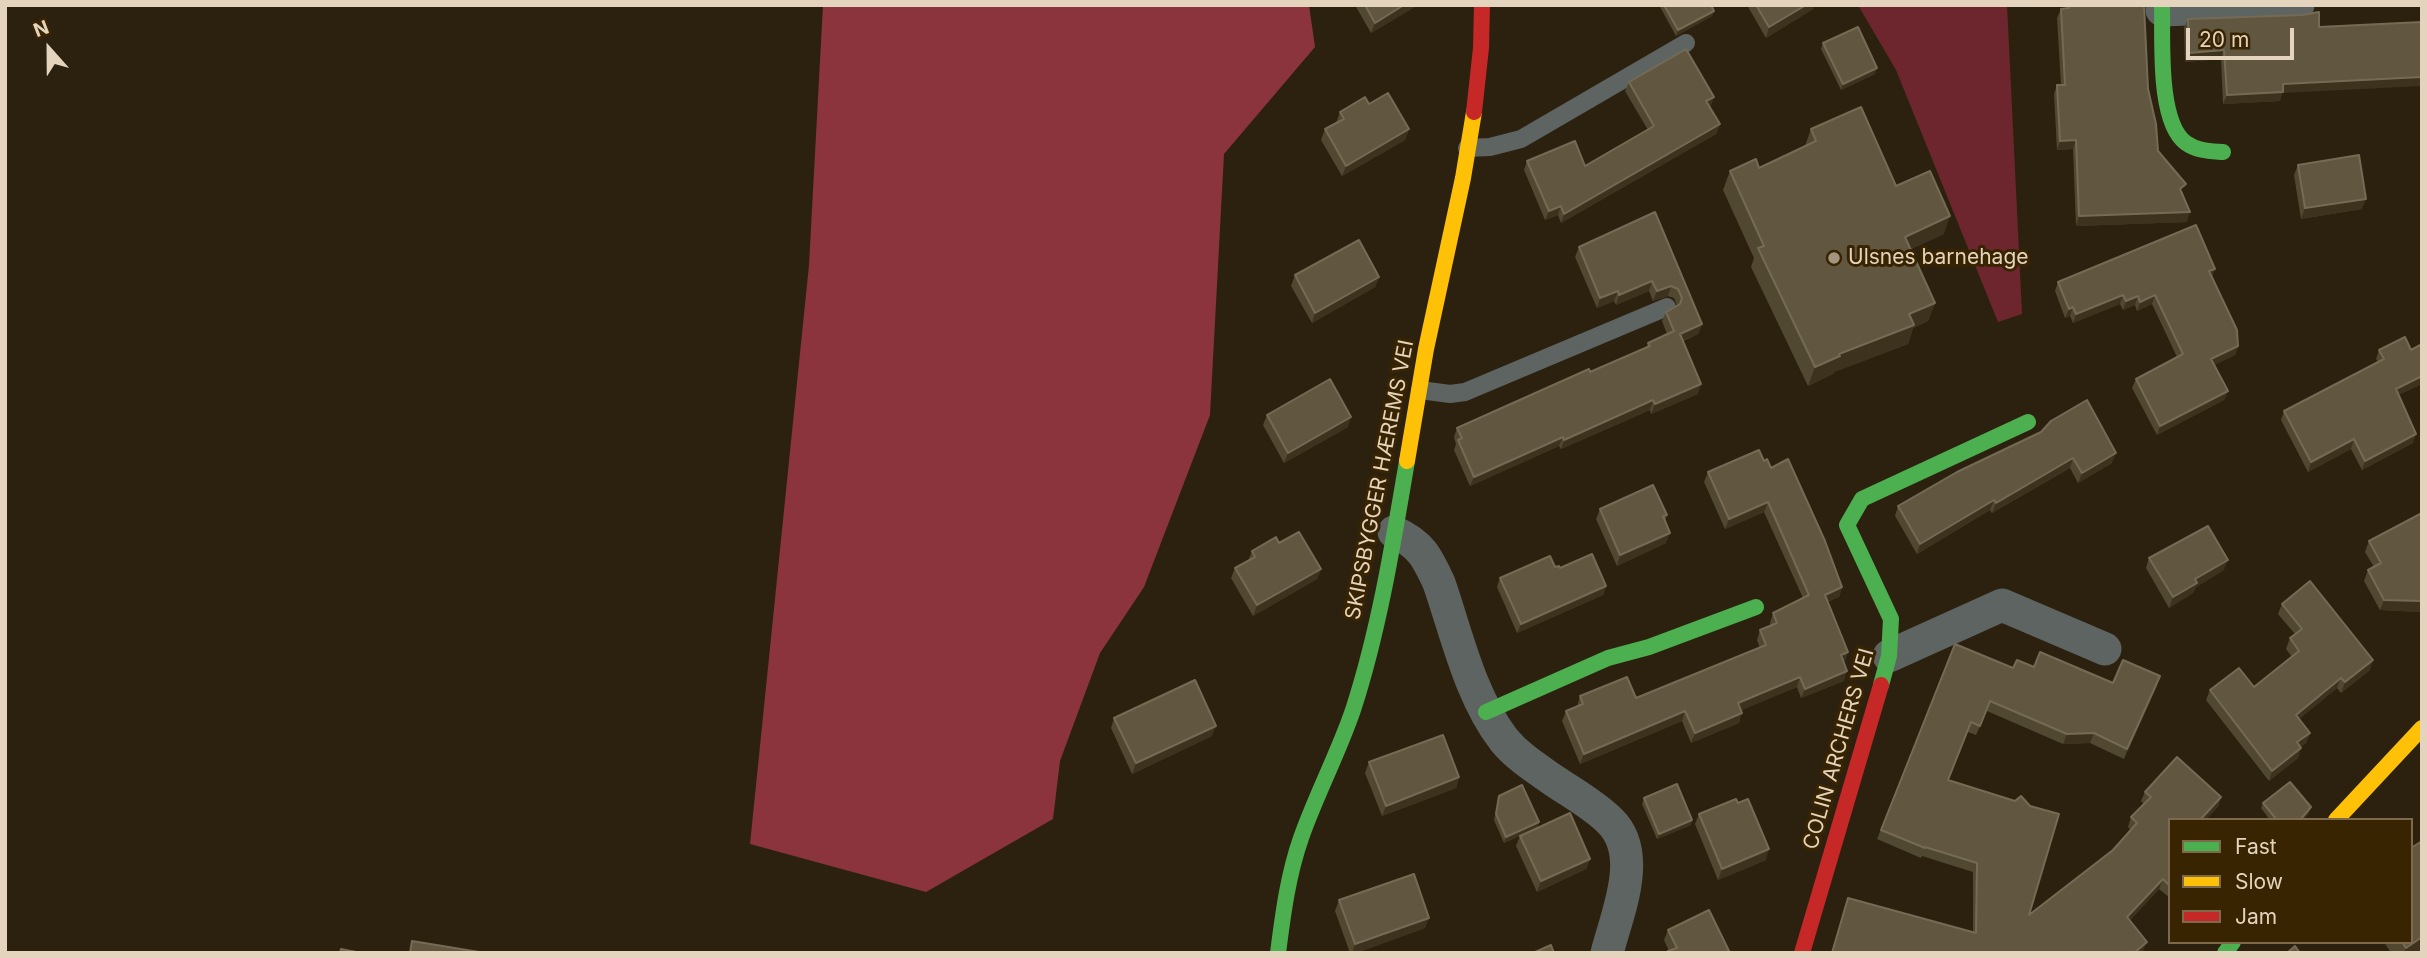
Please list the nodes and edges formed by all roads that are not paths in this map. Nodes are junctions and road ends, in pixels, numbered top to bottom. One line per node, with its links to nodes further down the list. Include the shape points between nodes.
1 (1482, 5): 5 (street, SKIPSBYGGER HÆREMS VEI, via 1481,66)
2 (2298, 5): 3 (street)
3 (2162, 8): 6 (street, via 2170,121 2189,146)
4 (1686, 43): 5 (lane, via 1521,139)
5 (1467, 148): 8 (street, SKIPSBYGGER HÆREMS VEI)
6 (2223, 152)
7 (1667, 307): 8 (lane, via 1465,392)
8 (1420, 390): 10 (street, SKIPSBYGGER HÆREMS VEI)
9 (2028, 422): 13 (street, COLIN ARCHERS VEI, via 1862,499 1847,525 1891,619)
10 (1394, 532): 14 (street, via 1420,548 1430,565); 17 (street, SKIPSBYGGER HÆREMS VEI, via 1353,709 1294,859)
11 (1756, 607): 14 (street, via 1649,647 1608,657)
12 (2105, 649): 13 (street, via 2002,605)
13 (1889, 656): 19 (street, COLIN ARCHERS VEI)
14 (1486, 712): 18 (street, via 1512,749 1610,820 1622,836 1625,883)
15 (2422, 728): 16 (street)
16 (2338, 818)
17 (1278, 953)
18 (1607, 953)
19 (1802, 953)

